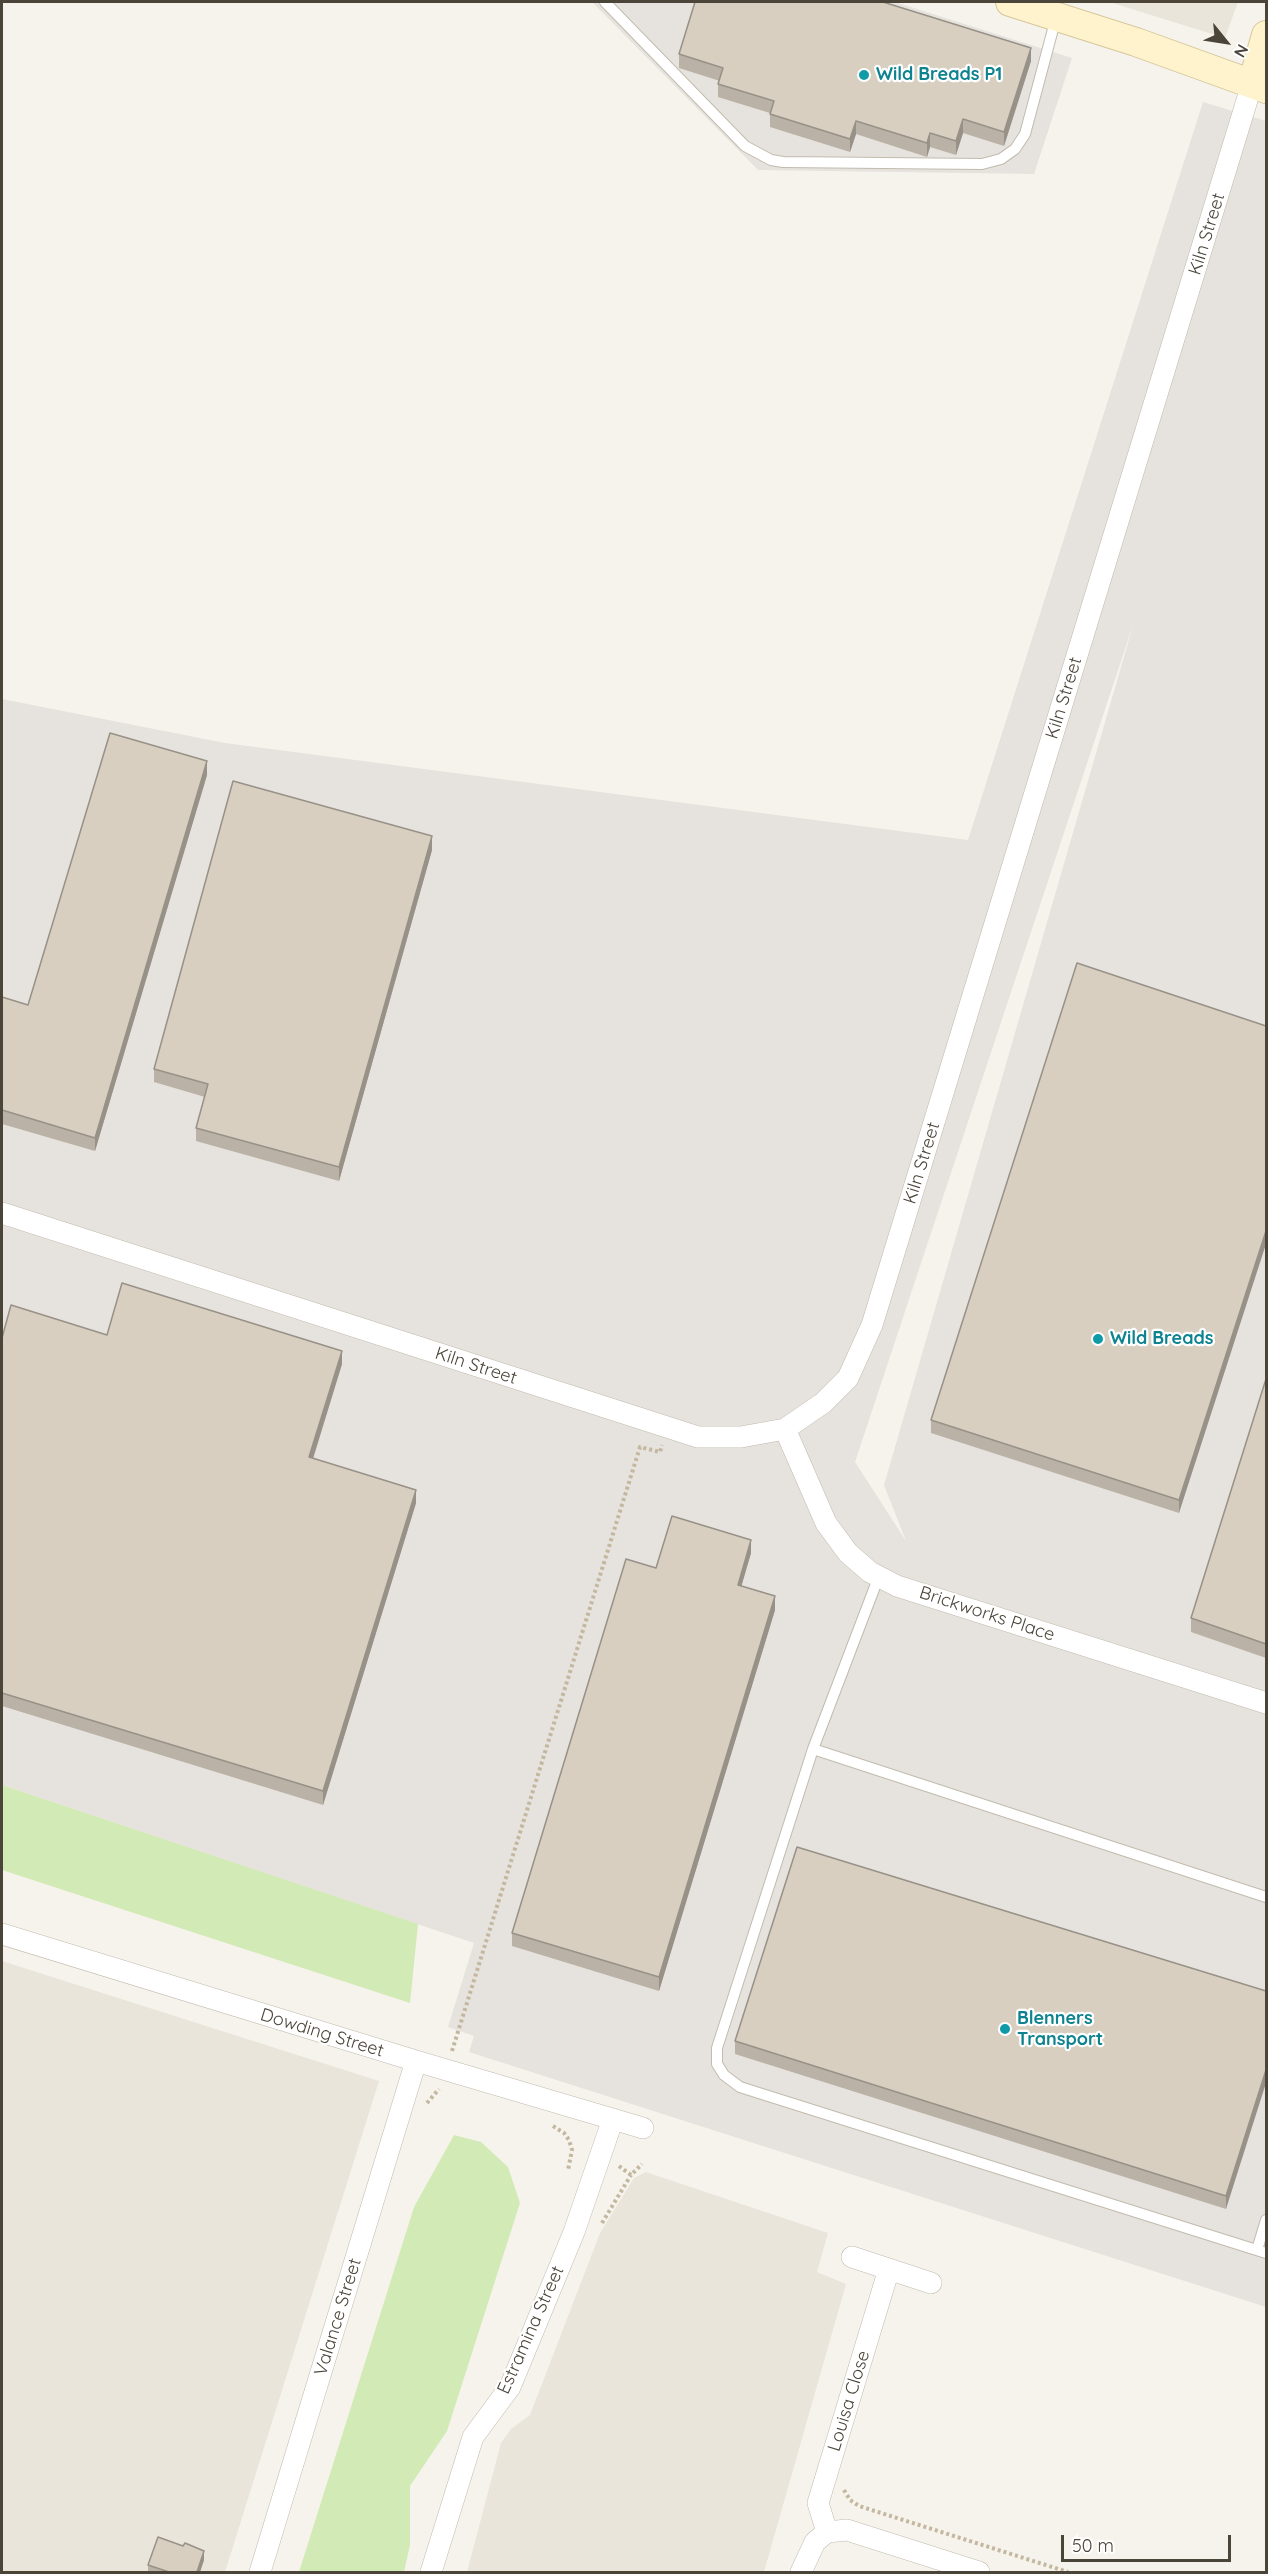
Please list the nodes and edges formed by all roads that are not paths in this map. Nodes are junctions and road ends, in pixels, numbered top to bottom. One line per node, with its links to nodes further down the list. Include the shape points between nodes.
1 (605, 2): 3 (lane, via 745,146 783,162 982,164 1001,159 1025,135)
2 (1010, 2): 3 (main road)
3 (1056, 16): 5 (main road)
4 (1266, 35): 5 (main road)
5 (1259, 86): 7 (street, Kiln Street, via 872,1325 848,1378 823,1403)
6 (2, 1213): 7 (street, Kiln Street, via 698,1437 741,1437)
7 (785, 1429): 8 (street, Brickworks Place, via 826,1523 848,1553)
8 (879, 1576): 9 (street, Brickworks Place, via 897,1586); 10 (lane)
9 (1266, 1702)
10 (813, 1749): 11 (lane); 17 (lane, via 717,2048 717,2064 724,2075 741,2087 762,2094)
11 (1266, 1897)
12 (2, 1934): 13 (street, Dowding Street)
13 (416, 2061): 14 (street, Dowding Street); 22 (street, Valance Street)
14 (614, 2118): 15 (street, Dowding Street); 23 (street, Estramina Street, via 574,2232 510,2387 473,2437)
15 (643, 2128)
16 (1266, 2220): 17 (lane)
17 (1262, 2251)
18 (852, 2257): 19 (street)
19 (889, 2269): 20 (street); 21 (street, Louisa Close, via 818,2503)
20 (931, 2283)
21 (827, 2532): 24 (street, via 815,2542); 25 (street, via 847,2530)
22 (260, 2572)
23 (431, 2572)
24 (801, 2572)
25 (979, 2572)

